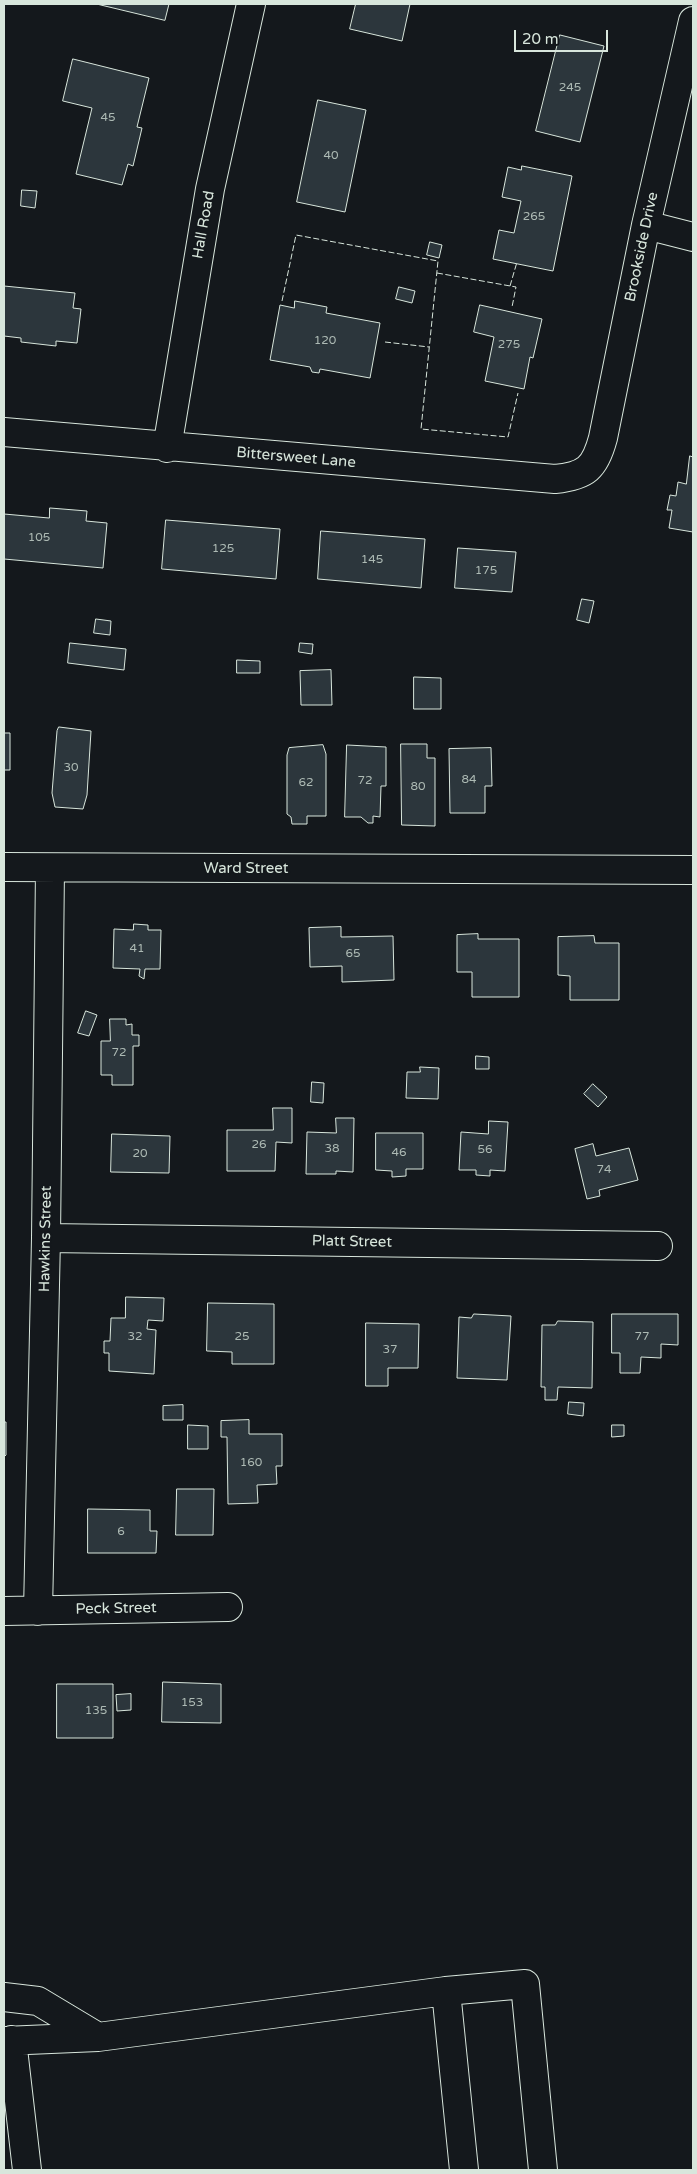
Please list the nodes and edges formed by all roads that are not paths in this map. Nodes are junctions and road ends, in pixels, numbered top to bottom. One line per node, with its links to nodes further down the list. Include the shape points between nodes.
1 (251, 4): 6 (street, Hall Road, via 210,189)
2 (693, 21): 3 (street, Brookside Drive)
3 (646, 225): 4 (street); 7 (street, Brookside Drive, via 603,438 595,462)
4 (693, 237)
5 (4, 432): 6 (street, Bittersweet Lane)
6 (167, 448): 7 (street, Bittersweet Lane, via 555,478)
7 (588, 470)
8 (4, 867): 9 (street, Ward Street)
9 (50, 868): 10 (street, Ward Street); 11 (street, Hawkins Street)
10 (693, 870)
11 (46, 1238): 12 (street, Platt Street); 14 (street, Hawkins Street)
12 (658, 1246)
13 (228, 1606): 14 (street, Peck Street)
14 (38, 1610): 15 (street, Peck Street)
15 (4, 1611)
16 (446, 1991): 18 (street); 21 (street); 22 (street, via 525,1984)
17 (4, 1997): 18 (street, via 38,2001)
18 (98, 2037): 19 (street)
19 (8, 2040): 20 (street)
20 (27, 2170)
21 (464, 2170)
22 (543, 2170)

